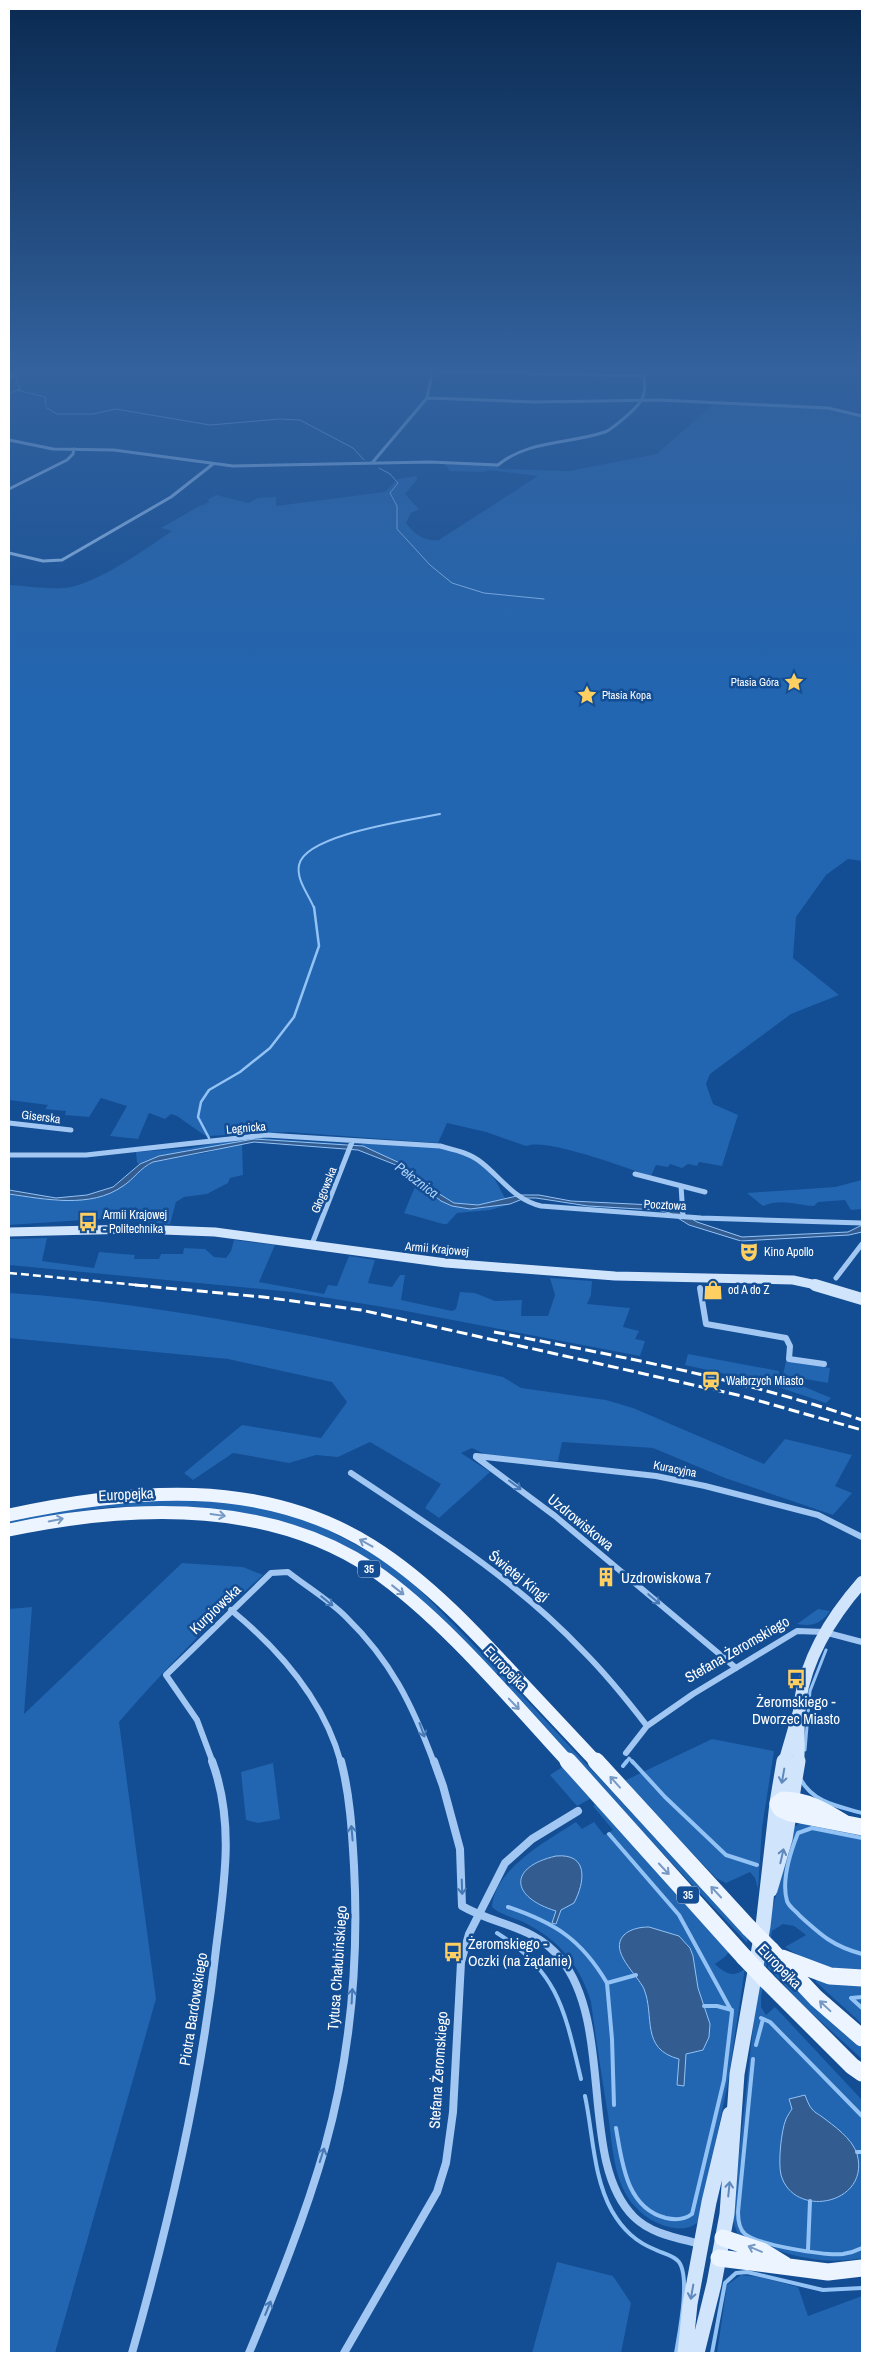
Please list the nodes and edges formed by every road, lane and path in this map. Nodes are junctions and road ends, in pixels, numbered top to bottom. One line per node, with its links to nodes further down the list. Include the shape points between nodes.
1 (31, 478): 3 (street)
2 (195, 478): 4 (street, via 171,497 62,560 43,561)
3 (9, 489)
4 (9, 552)
5 (9, 1123): 6 (street, Giserska)
6 (71, 1130)
7 (352, 1142): 8 (street, Legnicka, via 266,1135 86,1155); 9 (street, Legnicka, via 440,1146 464,1152); 16 (street, Głogowska)
8 (9, 1155)
9 (482, 1163): 13 (street, Pocztowa, via 516,1195 541,1206 672,1216)
10 (635, 1174): 11 (street)
11 (681, 1186): 12 (street); 13 (street)
12 (705, 1192)
13 (683, 1213): 14 (street, Pocztowa, via 690,1216)
14 (862, 1223)
15 (9, 1232): 16 (main road, Armii Krajowej, via 155,1229)
16 (312, 1244): 20 (main road, Armii Krajowej, via 410,1260 600,1275 793,1280)
17 (862, 1244): 18 (street)
18 (836, 1278)
19 (700, 1288): 21 (street, via 706,1324 786,1338 790,1346 789,1358)
20 (862, 1299)
21 (824, 1364)
22 (476, 1456): 26 (street, Kuracyjna, via 656,1476 705,1486 818,1515); 31 (street, Uzdrowiskowa, one-way to 31, via 555,1516)
23 (350, 1473): 33 (street, Świętej Kingi, via 485,1564 554,1621 604,1670)
24 (9, 1515): 39 (main road, Europejka / 35, one-way to 24, bridge, via 484,1642 404,1569 376,1548 346,1531 297,1512 230,1497 181,1492 84,1498)
25 (9, 1530): 42 (main road, Europejka / 35, one-way to 42, bridge, via 73,1516 185,1511 275,1527 318,1541 378,1574 410,1599 464,1651 744,1957)
26 (862, 1537)
27 (862, 1582): 29 (main road)
28 (231, 1610): 32 (street, Kurpiowska); 38 (street, Kurpiowska, one-way to 38, via 271,1573 288,1572 345,1616 390,1667 419,1722 446,1795 460,1849 462,1906); 51 (street, Tytusa Chałubińskiego, one-way to 28, via 287,2260 328,2136 351,2014 356,1889 350,1808 334,1741 310,1695 292,1672 248,1623)
29 (824, 1632): 30 (street, Stefana Żeromskiego); 31 (street, Stefana Żeromskiego, via 797,1631); 35 (main road, via 804,1686)
30 (862, 1642)
31 (736, 1668): 33 (street, Stefana Żeromskiego)
32 (166, 1675): 50 (street, Piotra Bardowskiego, via 197,1720 216,1772 224,1813 227,1855 210,1995 183,2159)
33 (647, 1726): 34 (street, Stefana Żeromskiego)
34 (626, 1753)
35 (787, 1806): 37 (main road); 44 (main road, via 769,1858 766,1902)
36 (578, 1811): 38 (street, Stefana Żeromskiego, via 519,1849 497,1875)
37 (862, 1827)
38 (478, 1912): 46 (street, via 540,1939 572,1974 583,2000 609,2172 619,2199 645,2226); 52 (street, Stefana Żeromskiego, via 461,1962 453,2112 446,2163 437,2192 422,2220)
39 (771, 1950): 40 (main road, via 786,1960 820,1973); 41 (main road, Europejka / 35, one-way to 39, via 816,1998)
40 (862, 1978)
41 (862, 2038)
42 (857, 2069): 43 (main road, Europejka)
43 (862, 2080)
44 (734, 2098): 45 (main road, one-way to 44, via 732,2168); 46 (main road, via 721,2142)
45 (723, 2238): 46 (main road, via 711,2238); 47 (main road); 48 (main road, one-way to 45, via 762,2251)
46 (701, 2244): 47 (main road, via 708,2254); 53 (main road, one-way to 53)
47 (718, 2258): 48 (main road, via 765,2266); 54 (main road)
48 (785, 2265): 49 (main road, via 828,2272)
49 (862, 2268)
50 (132, 2353)
51 (249, 2353)
52 (344, 2353)
53 (685, 2353)
54 (698, 2353)

